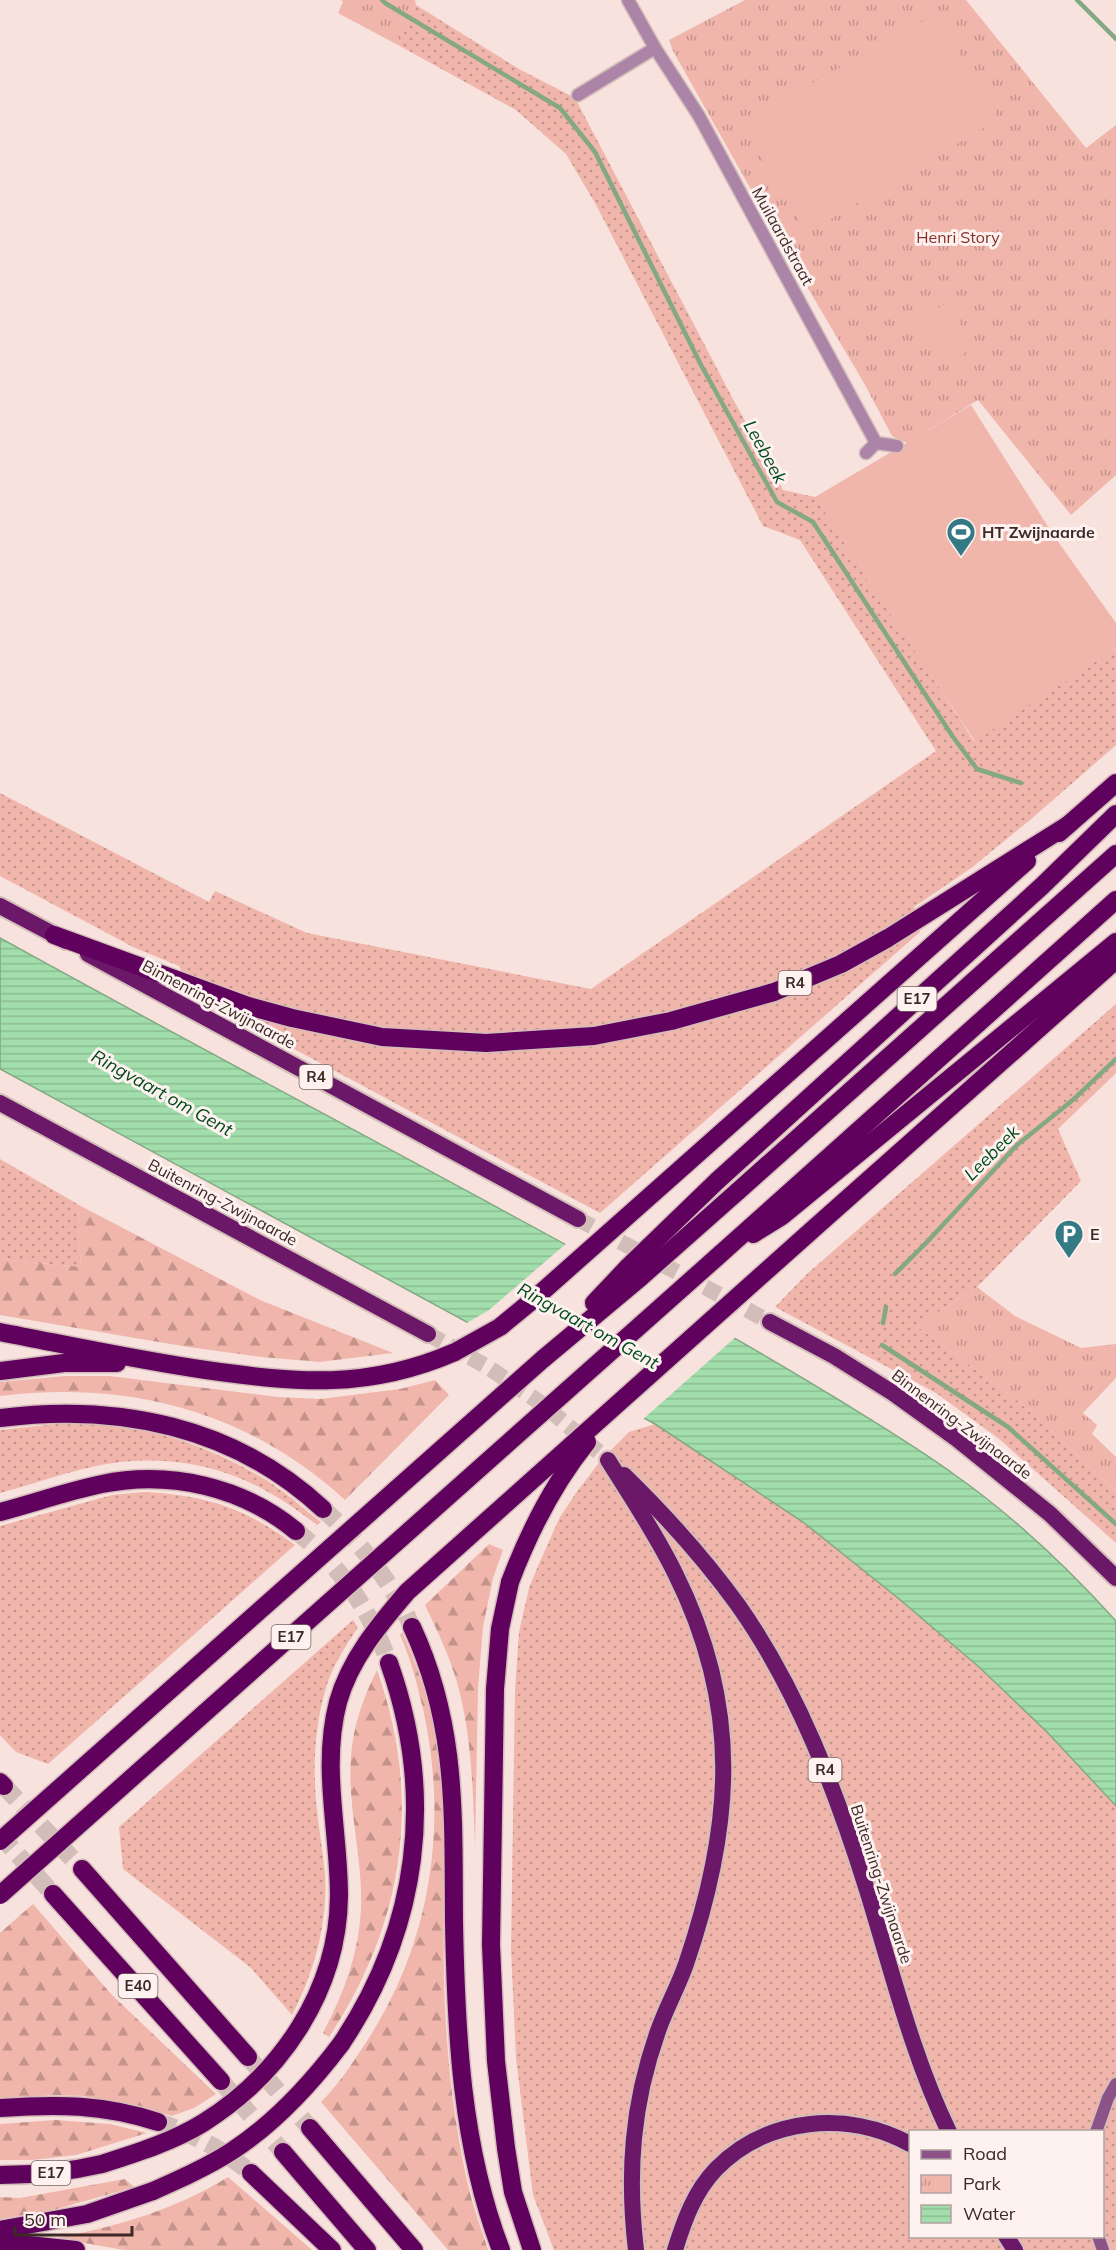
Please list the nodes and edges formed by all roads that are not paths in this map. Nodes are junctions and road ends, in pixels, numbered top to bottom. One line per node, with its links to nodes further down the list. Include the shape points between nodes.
1 (628, 0): 2 (street, Muilaardstraat)
2 (655, 48): 3 (street); 4 (street, Muilaardstraat, via 699,116)
3 (578, 95)
4 (876, 443): 5 (street); 6 (street)
5 (897, 446)
6 (866, 453)
7 (1116, 783): 9 (highway, E17)
8 (1116, 814): 22 (highway, E17, bridge, via 717,1181 628,1267)
9 (1068, 825): 13 (highway, R4, via 841,964 774,992 671,1021 556,1039 486,1042 382,1037 248,1006); 23 (highway, E17, bridge, via 508,1320 455,1352 397,1372 320,1381 278,1380)
10 (1116, 854): 22 (highway, E17, bridge, via 641,1277)
11 (1116, 900): 17 (highway, E17)
12 (0, 906): 13 (highway, Binnenring-Zwijnaarde / R4)
13 (54, 935): 18 (highway, Binnenring-Zwijnaarde / R4)
14 (1116, 942): 17 (highway, E17)
15 (1116, 960): 25 (highway, E17, bridge)
16 (0, 1103): 21 (highway, Buitenring-Zwijnaarde)
17 (776, 1212): 36 (highway, E17, bridge, via 716,1258)
18 (578, 1219)
19 (770, 1322): 30 (highway, Binnenring-Zwijnaarde, via 834,1356 957,1439 1050,1514)
20 (0, 1332): 23 (highway)
21 (428, 1334)
22 (543, 1359): 33 (highway, E17, bridge)
23 (155, 1363): 24 (highway, via 64,1363)
24 (0, 1371)
25 (627, 1395): 48 (highway, E17, bridge, via 407,1592 365,1644 349,1674 338,1702 330,1767 339,1896 333,1948 317,1997 284,2050 231,2103 201,2124 153,2147 79,2170); 56 (highway, bridge, via 575,1457 548,1499 510,1582 500,1629 495,1689 491,1945 496,2061 513,2192)
26 (0, 1418): 27 (highway, via 101,1413 177,1427 248,1456)
27 (323, 1509)
28 (0, 1512): 29 (highway, via 102,1484 163,1479 214,1487 244,1498 279,1516)
29 (296, 1531)
30 (1116, 1578)
31 (412, 1627): 55 (highway, via 436,1688 445,1725 451,1770 461,2070 481,2188)
32 (389, 1663): 49 (highway, bridge, via 412,1755 416,1814 413,1860 387,1961 341,2044 270,2122 232,2151 193,2173 87,2214)
33 (0, 1841)
34 (82, 1869): 37 (highway, E40)
35 (54, 1894): 38 (highway, E40)
36 (0, 1895)
37 (249, 2057)
38 (221, 2081)
39 (1116, 2085): 44 (main road)
40 (0, 2108): 41 (highway, via 84,2106)
41 (158, 2122)
42 (310, 2128): 54 (highway)
43 (948, 2130): 57 (highway, Buitenring-Zwijnaarde / R4, via 918,2058 833,1789 804,1722 739,1607 664,1514 608,1460 675,1572 697,1623 707,1652 723,1736 724,1780 716,1859 700,1924 658,2031 636,2114 631,2157)
44 (1097, 2130)
45 (909, 2144): 58 (highway, via 862,2125 826,2122 767,2135 716,2169 684,2220)
46 (284, 2152): 53 (highway)
47 (251, 2173): 52 (highway)
48 (0, 2175)
49 (0, 2230)
50 (0, 2242): 51 (highway)
51 (76, 2250)
52 (332, 2250)
53 (367, 2250)
54 (414, 2250)
55 (501, 2250)
56 (532, 2250)
57 (636, 2250)
58 (675, 2250)

